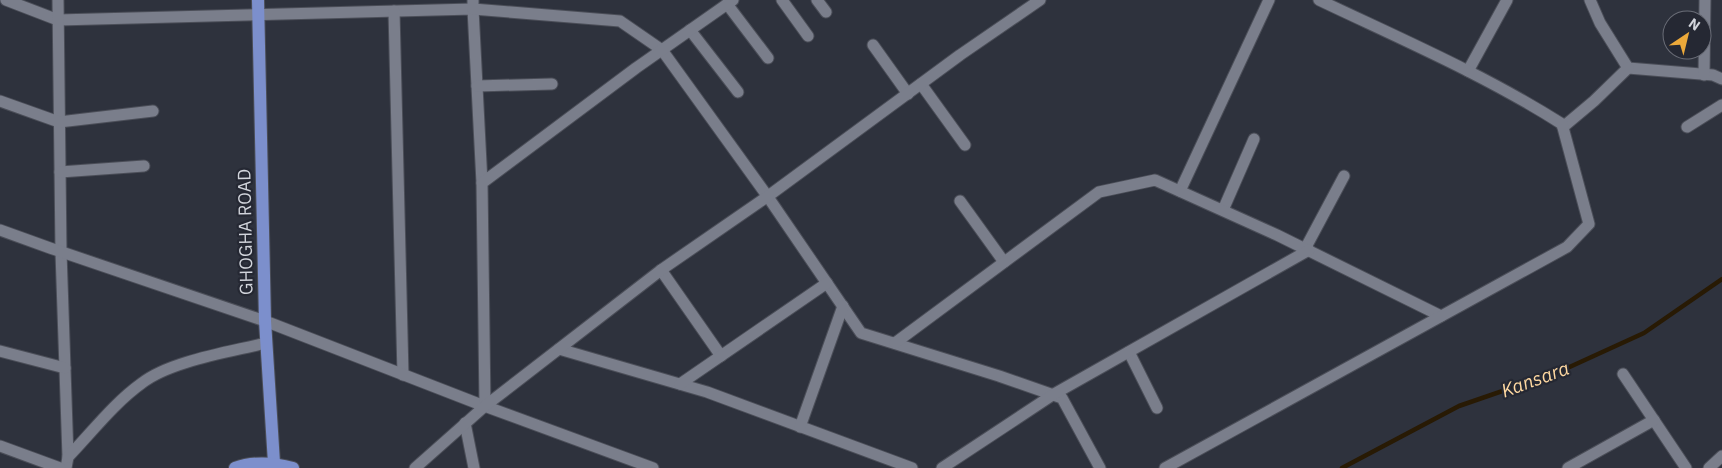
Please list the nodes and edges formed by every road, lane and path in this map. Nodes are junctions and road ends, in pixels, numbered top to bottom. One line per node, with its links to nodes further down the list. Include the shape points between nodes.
1 (6, 0): 17 (street)
2 (58, 0): 17 (street)
3 (258, 0): 16 (main road, GHOGHA ROAD)
4 (782, 0): 19 (street)
5 (817, 0): 15 (street)
6 (1040, 0): 28 (street)
7 (1268, 0): 44 (street)
8 (1319, 0): 24 (street)
9 (1507, 0): 24 (street)
10 (1590, 0): 23 (street)
11 (1705, 0): 25 (street)
12 (730, 2): 18 (street); 22 (street)
13 (473, 5): 14 (street); 21 (street, via 620,21); 29 (street)
14 (394, 11): 16 (street); 65 (street)
15 (826, 12)
16 (259, 15): 17 (street); 56 (main road, GHOGHA ROAD)
17 (58, 20): 35 (street)
18 (690, 30): 21 (street); 30 (street)
19 (808, 36)
20 (873, 45): 31 (street)
21 (662, 50): 43 (street); 45 (street)
22 (768, 58)
23 (1628, 68): 25 (street); 36 (street)
24 (1468, 71): 36 (street, via 1525,100)
25 (1704, 75): 26 (street)
26 (1722, 78)
27 (552, 84): 29 (street)
28 (921, 84): 31 (street); 39 (street)
29 (477, 86): 43 (street)
30 (738, 92)
31 (908, 94): 45 (street)
32 (0, 101): 35 (street)
33 (1722, 105): 37 (street)
34 (154, 111): 35 (street)
35 (59, 122): 41 (street)
36 (1563, 127): 55 (street, via 1589,224 1567,247)
37 (1687, 127)
38 (1254, 139): 47 (street)
39 (965, 145)
40 (144, 166): 41 (street)
41 (60, 172): 50 (street)
42 (1344, 176): 49 (street)
43 (482, 183): 68 (street)
44 (1180, 191): 47 (street); 51 (street, via 1155,180 1099,192)
45 (768, 197): 52 (street); 53 (street)
46 (960, 201): 51 (street)
47 (1222, 210): 49 (street)
48 (0, 230): 50 (street)
49 (1307, 250): 55 (street); 61 (street)
50 (61, 252): 56 (street); 63 (street)
51 (1004, 262): 58 (street)
52 (661, 270): 59 (street); 62 (street)
53 (827, 283): 54 (street); 62 (street)
54 (843, 306): 58 (street, via 861,333); 72 (street)
55 (1441, 316): 86 (street)
56 (264, 321): 57 (main road, GHOGHA ROAD); 65 (street)
57 (266, 343): 75 (street, via 158,373 127,396); 76 (main road, GHOGHA ROAD)
58 (895, 343): 67 (street)
59 (559, 349): 66 (street); 68 (street)
60 (0, 351): 63 (street)
61 (1129, 352): 67 (street); 69 (street)
62 (721, 356): 66 (street)
63 (65, 368): 75 (street)
64 (1623, 374): 70 (street)
65 (403, 375): 68 (street)
66 (680, 384): 72 (street)
67 (1054, 394): 84 (street); 85 (street, via 1062,398)
68 (485, 406): 71 (street); 82 (street)
69 (1157, 408)
70 (1654, 420): 87 (street); 88 (street)
71 (465, 423): 80 (street); 81 (street)
72 (800, 427): 83 (street)
73 (0, 446): 77 (street)
74 (1722, 456): 89 (street)
75 (67, 462)
76 (274, 463): 78 (main road); 79 (main road)
77 (60, 468)
78 (235, 468)
79 (293, 468)
80 (415, 468)
81 (474, 468)
82 (653, 468)
83 (912, 468)
84 (942, 468)
85 (1100, 468)
86 (1166, 468)
87 (1568, 468)
88 (1686, 468)
89 (1709, 468)

